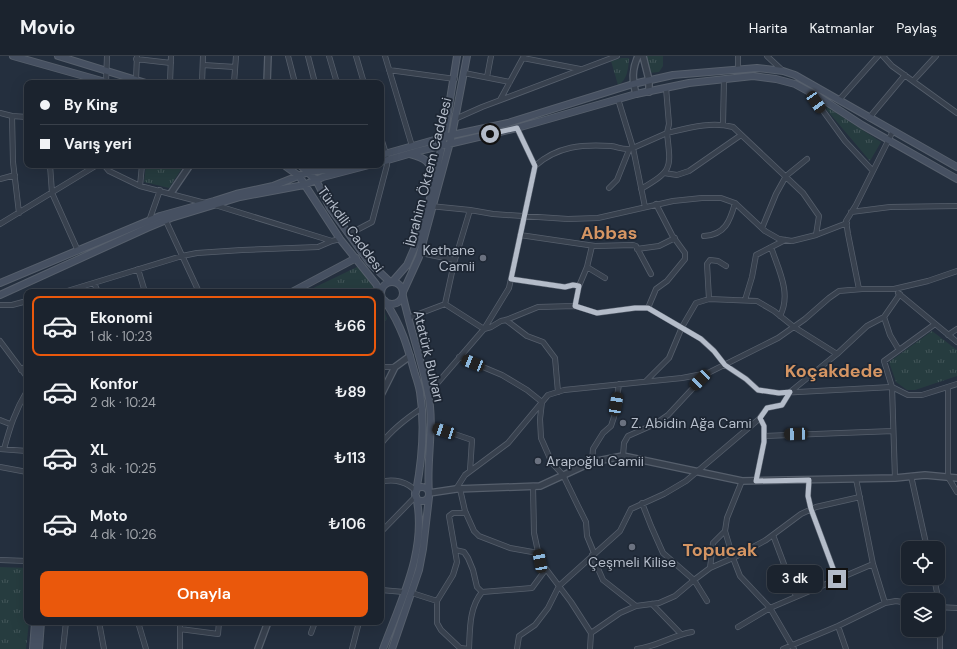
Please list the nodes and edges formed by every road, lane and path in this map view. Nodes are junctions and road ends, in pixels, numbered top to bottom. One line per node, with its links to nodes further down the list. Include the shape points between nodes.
1 (12, 56): 40 (main road)
2 (58, 56): 25 (main road)
3 (107, 56): 33 (street)
4 (171, 56): 27 (street)
5 (203, 56): 28 (street)
6 (236, 56): 29 (street)
7 (268, 56): 46 (street)
8 (288, 56): 47 (street)
9 (308, 56): 48 (street)
10 (329, 56): 49 (street)
11 (356, 56): 50 (street)
12 (385, 56): 31 (street)
13 (457, 56): 38 (main road, İbrahim Öktem Caddesi)
14 (467, 56): 35 (main road, İbrahim Öktem Caddesi)
15 (491, 56): 37 (street)
16 (617, 56): 32 (street)
17 (638, 56): 54 (street, via 633,66)
18 (643, 56): 51 (street)
19 (738, 56): 30 (street)
20 (767, 56): 34 (street)
21 (878, 56): 61 (street)
22 (883, 56): 36 (street)
23 (936, 56): 52 (street)
24 (524, 57): 32 (street); 53 (street)
25 (72, 58): 33 (main road)
26 (137, 58): 27 (street); 42 (street)
27 (171, 63): 43 (street)
28 (203, 65): 29 (street); 44 (street)
29 (235, 68): 45 (street)
30 (738, 69): 34 (main road); 51 (main road)
31 (389, 70): 38 (street); 78 (street)
32 (581, 70): 59 (street)
33 (106, 71): 41 (street); 42 (main road)
34 (783, 71): 61 (main road)
35 (464, 73): 37 (street); 68 (main road, İbrahim Öktem Caddesi)
36 (905, 75): 52 (street); 67 (street)
37 (487, 77): 53 (street)
38 (454, 79): 75 (main road, İbrahim Öktem Caddesi)
39 (724, 79): 55 (main road); 57 (main road, via 754,76 776,78); 69 (street)
40 (96, 80)
41 (107, 80)
42 (136, 80)
43 (170, 80)
44 (202, 80)
45 (234, 80)
46 (267, 80)
47 (294, 80)
48 (314, 80)
49 (336, 80)
50 (363, 80)
51 (649, 80): 54 (main road); 56 (street)
52 (913, 81): 63 (street)
53 (510, 82): 59 (street)
54 (633, 84): 58 (street); 73 (main road, via 508,123)
55 (666, 88): 56 (main road); 72 (street, via 669,124)
56 (649, 92): 58 (main road)
57 (809, 92): 76 (main road); 96 (street, via 845,141)
58 (636, 94): 60 (main road)
59 (500, 100): 68 (street)
60 (618, 100): 70 (main road); 80 (street)
61 (839, 100): 67 (main road)
62 (957, 106): 63 (street)
63 (955, 112)
64 (0, 113): 65 (street)
65 (12, 116): 66 (street); 99 (street)
66 (24, 117)
67 (870, 118): 71 (main road)
68 (455, 119): 73 (main road, İbrahim Öktem Caddesi)
69 (723, 124): 72 (street, via 694,126); 74 (street, via 733,127)
70 (517, 128): 77 (main road); 84 (street)
71 (893, 131): 76 (street); 85 (main road)
72 (667, 134): 80 (street); 98 (street, via 670,161)
73 (452, 135): 75 (main road); 77 (main road, İbrahim Öktem Caddesi)
74 (741, 135): 98 (street, via 689,171 677,175); 101 (street)
75 (444, 137): 78 (main road); 79 (main road, İbrahim Öktem Caddesi)
76 (889, 140): 96 (street); 104 (main road)
77 (450, 143): 79 (main road); 117 (main road, İbrahim Öktem Caddesi)
78 (412, 146): 82 (main road)
79 (442, 146): 81 (main road); 102 (main road, İbrahim Öktem Caddesi)
80 (631, 149): 84 (street, via 581,145 551,154); 108 (street, via 617,180); 109 (street)
81 (408, 154): 82 (main road); 102 (main road, via 426,160 431,165)
82 (384, 158): 129 (street, via 387,165 372,222)
83 (808, 159): 101 (street)
84 (535, 166): 123 (street)
85 (957, 167)
86 (50, 168): 111 (street)
87 (92, 168): 111 (street)
88 (107, 168): 107 (street)
89 (142, 168): 107 (street)
90 (188, 168): 112 (street)
91 (288, 168): 100 (main road, Türkdili Caddesi)
92 (303, 168): 97 (main road, Türkdili Caddesi)
93 (318, 168): 94 (main road); 97 (main road)
94 (336, 168)
95 (358, 168): 105 (main road)
96 (873, 171): 121 (street)
97 (308, 172): 100 (main road); 105 (main road, Türkdili Caddesi)
98 (664, 173): 109 (street)
99 (15, 175): 103 (street); 122 (street)
100 (299, 176): 106 (main road, Türkdili Caddesi); 113 (main road)
101 (786, 176): 128 (street); 131 (street, via 804,193 819,216)
102 (434, 178): 117 (main road, İbrahim Öktem Caddesi)
103 (0, 179)
104 (957, 179)
105 (316, 180): 106 (main road); 129 (main road, Türkdili Caddesi, via 330,208)
106 (304, 185): 116 (main road, via 257,193); 134 (main road, Türkdili Caddesi)
107 (140, 186): 110 (street)
108 (609, 188)
109 (641, 189): 119 (street)
110 (160, 190): 112 (street); 125 (street)
111 (52, 193): 122 (street); 140 (street)
112 (171, 193): 113 (street)
113 (207, 203): 125 (main road)
114 (735, 203): 115 (street, via 721,198 702,198); 128 (street); 132 (street, via 726,226 717,234)
115 (656, 204): 119 (street); 133 (street)
116 (215, 205): 124 (main road); 136 (street)
117 (430, 206): 120 (street); 141 (main road, İbrahim Öktem Caddesi); 152 (main road, İbrahim Öktem Caddesi, via 407,265)
118 (957, 206): 121 (street)
119 (645, 207): 123 (street, via 598,218 568,220)
120 (470, 210): 123 (street); 144 (street)
121 (851, 212): 126 (street)
122 (19, 213): 127 (street)
123 (524, 217): 130 (street)
124 (166, 220): 142 (street); 167 (main road)
125 (149, 221): 140 (main road)
126 (847, 223): 131 (street); 163 (street)
127 (0, 224)
128 (762, 228): 135 (street)
129 (349, 234): 152 (main road, Türkdili Caddesi, via 369,262)
130 (520, 235): 137 (street); 151 (street)
131 (816, 235): 135 (street, via 792,241)
132 (704, 236)
133 (675, 238): 139 (street, via 658,246); 175 (street, via 685,253 685,259 667,281 656,289)
134 (340, 239): 136 (street); 143 (main road, Türkdili Caddesi)
135 (785, 240): 138 (street)
136 (332, 241): 142 (street, via 318,247 242,250)
137 (592, 246): 139 (street, via 633,245); 146 (street)
138 (771, 247): 169 (street, via 756,255); 176 (street, via 785,290 784,307)
139 (637, 249): 149 (street)
140 (78, 251): 153 (main road)
141 (421, 253): 144 (street); 165 (main road, İbrahim Öktem Caddesi)
142 (182, 256): 147 (street); 159 (street)
143 (356, 258): 160 (main road); 161 (main road, Türkdili Caddesi)
144 (455, 260): 172 (street)
145 (726, 266): 168 (street, via 710,260 707,264)
146 (587, 267): 150 (street); 155 (street)
147 (138, 269): 154 (street); 158 (street)
148 (957, 271): 164 (street)
149 (651, 274)
150 (605, 278)
151 (511, 279): 155 (street, via 565,287); 183 (street, via 509,288)
152 (391, 282): 162 (main road); 165 (main road, via 401,286)
153 (0, 283)
154 (94, 283): 156 (street); 157 (street)
155 (579, 286): 174 (street)
156 (74, 289)
157 (97, 289)
158 (144, 289)
159 (198, 289)
160 (298, 289)
161 (379, 289)
162 (382, 289)
163 (859, 289): 164 (street); 182 (street, via 839,291)
164 (894, 289): 166 (street)
165 (403, 294): 170 (main road, via 402,299 396,304); 178 (main road, Atatürk Bulvarı)
166 (900, 294): 177 (street); 180 (street)
167 (0, 295)
168 (709, 299): 169 (street); 181 (street, via 696,303)
169 (746, 300): 176 (street, via 757,301)
170 (385, 301): 190 (main road, Atatürk Bulvarı, via 404,334)
171 (24, 302): 173 (street)
172 (445, 304): 178 (street); 183 (street)
173 (0, 305)
174 (575, 306): 175 (street, via 597,313); 179 (street, via 538,307)
175 (648, 308): 181 (street)
176 (780, 316): 182 (street)
177 (884, 317): 188 (street); 189 (street, via 867,326)
178 (408, 318): 207 (main road, Atatürk Bulvarı)
179 (506, 320): 183 (street); 205 (street, via 527,336 543,342 555,358)
180 (935, 324): 185 (street); 188 (street)
181 (682, 327): 192 (street, via 701,339); 199 (street, via 669,358)
182 (794, 327): 189 (street); 192 (street)
183 (484, 329): 191 (street)
184 (957, 329): 185 (street)
185 (948, 334): 187 (street)
186 (0, 341): 196 (street)
187 (957, 342)
188 (899, 350): 203 (street, via 884,361)
189 (837, 354): 206 (street)
190 (410, 356): 194 (street); 210 (main road, Atatürk Bulvarı, via 420,390)
191 (459, 358): 207 (street); 209 (street, via 502,375)
192 (725, 365): 197 (street); 206 (street, via 758,390)
193 (384, 367): 194 (street)
194 (395, 367): 200 (street)
195 (24, 368): 196 (street)
196 (21, 370): 198 (street)
197 (708, 373): 199 (street); 220 (street, via 668,415 628,436)
198 (24, 374)
199 (645, 382): 201 (street)
200 (384, 384)
201 (620, 384): 205 (street); 221 (street, via 611,426 593,449)
202 (957, 384): 204 (street)
203 (892, 387): 204 (street, via 908,395 922,395); 206 (street); 215 (street)
204 (948, 387): 228 (street)
205 (558, 392): 209 (street, via 548,395)
206 (790, 392): 211 (street, via 782,405 767,408)
207 (428, 394): 214 (main road, Atatürk Bulvarı)
208 (24, 397): 213 (street)
209 (542, 402): 224 (street, via 508,443); 226 (street, via 541,438 552,463)
210 (422, 408): 217 (street, via 402,421); 239 (main road, Atatürk Bulvarı)
211 (760, 418): 216 (street, via 764,426); 225 (street)
212 (0, 420): 213 (street)
213 (10, 424): 218 (street)
214 (431, 426): 224 (street, via 472,440); 240 (main road, Atatürk Bulvarı)
215 (893, 431): 216 (street); 230 (street)
216 (764, 436): 235 (street)
217 (384, 440)
218 (2, 449): 219 (street)
219 (24, 451)
220 (623, 456): 221 (street); 225 (street)
221 (592, 462): 226 (street)
222 (0, 467): 223 (street)
223 (24, 471)
224 (470, 471): 237 (street)
225 (696, 471): 234 (street); 242 (street, via 686,481)
226 (563, 475): 236 (street, via 540,486); 251 (street, via 586,522 586,536)
227 (911, 476): 228 (street); 230 (street); 248 (street)
228 (948, 477): 229 (street); 238 (street)
229 (957, 477)
230 (895, 478): 231 (street)
231 (856, 479): 232 (street); 241 (street)
232 (809, 480): 235 (street); 243 (street, via 808,496)
233 (384, 481): 239 (street, via 404,483 411,486)
234 (742, 481): 235 (street); 246 (street)
235 (756, 481)
236 (533, 486): 237 (street); 250 (street, via 534,533)
237 (458, 489): 240 (street); 244 (street)
238 (957, 492)
239 (416, 494): 240 (main road, via 418,500 422,501); 240 (main road, via 418,488 423,487); 245 (street); 262 (main road, via 419,515 418,545)
240 (429, 495): 264 (main road, Atatürk Bulvarı, via 423,549)
241 (860, 497): 243 (street); 255 (street)
242 (642, 503): 251 (street, via 631,509 620,531); 259 (street, via 663,553)
243 (811, 509): 247 (street, via 800,514); 258 (street)
244 (466, 513): 249 (street, via 453,513 449,516); 250 (street, via 479,536 510,548)
245 (384, 529)
246 (724, 531): 252 (street); 256 (street, via 713,543)
247 (774, 535): 252 (street); 265 (street)
248 (925, 541)
249 (455, 550): 263 (street, via 464,552 468,558 477,587); 266 (street, via 457,562 453,575)
250 (538, 553): 257 (street)
251 (593, 554): 260 (street); 271 (street, via 603,580)
252 (733, 558): 256 (street); 273 (street, via 740,576)
253 (0, 560): 254 (street)
254 (24, 561)
255 (873, 564): 258 (street); 269 (street)
256 (710, 568): 259 (street)
257 (546, 569): 260 (street); 263 (street, via 532,588)
258 (837, 579): 265 (street)
259 (694, 580): 267 (street); 270 (street, via 675,596)
260 (559, 586): 290 (street); 305 (street, via 548,608 535,625 519,636)
261 (384, 590): 262 (street)
262 (404, 592): 303 (main road)
263 (482, 592): 266 (street, via 472,614 469,649 460,648 441,630 437,623)
264 (412, 593): 266 (street); 304 (main road)
265 (796, 596): 273 (street)
266 (437, 601)
267 (708, 601)
268 (901, 602): 269 (street)
269 (885, 603): 285 (street)
270 (652, 604): 271 (street); 291 (street)
271 (636, 606): 290 (street, via 620,613)
272 (945, 607): 274 (street)
273 (770, 608): 286 (street); 293 (street)
274 (957, 608)
275 (35, 625): 295 (main road)
276 (41, 625): 296 (main road)
277 (66, 625): 297 (street)
278 (100, 625): 298 (street)
279 (139, 625): 299 (street)
280 (180, 625): 287 (street)
281 (219, 625): 287 (street, via 218,634)
282 (267, 625): 301 (street)
283 (314, 625): 289 (street)
284 (358, 625): 302 (street)
285 (838, 626): 293 (street); 309 (street)
286 (738, 628)
287 (180, 629): 300 (street)
288 (692, 632): 291 (street)
289 (312, 633)
290 (591, 633): 306 (street)
291 (680, 634): 294 (street)
292 (940, 637): 310 (street)
293 (793, 647): 308 (street)
294 (645, 648): 307 (street)
295 (33, 649)
296 (39, 649)
297 (64, 649)
298 (104, 649)
299 (146, 649)
300 (180, 649)
301 (258, 649)
302 (352, 649)
303 (383, 649)
304 (392, 649)
305 (517, 649)
306 (590, 649)
307 (637, 649)
308 (783, 649)
309 (846, 649)
310 (940, 649)

